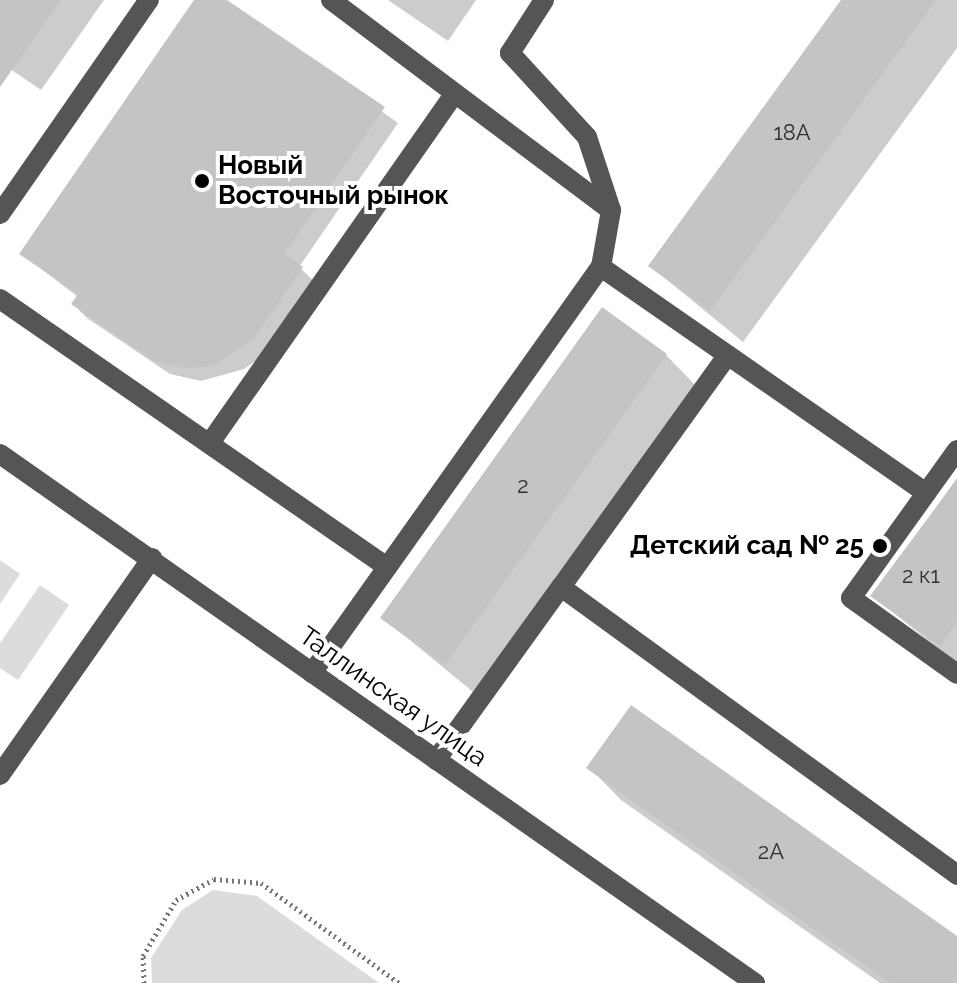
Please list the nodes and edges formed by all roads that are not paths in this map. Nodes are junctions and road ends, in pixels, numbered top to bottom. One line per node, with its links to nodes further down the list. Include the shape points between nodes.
1 (149, 0): 6 (street)
2 (331, 0): 4 (street)
3 (544, 0): 5 (street, via 510,53 587,137)
4 (454, 95): 5 (street); 10 (street)
5 (611, 210): 7 (street)
6 (0, 214)
7 (601, 267): 9 (street); 15 (street)
8 (0, 299): 10 (street)
9 (727, 356): 13 (street); 16 (street)
10 (212, 440): 15 (street)
11 (957, 450): 13 (street)
12 (0, 454): 14 (street, Таллинская улица)
13 (926, 493): 18 (street, via 851,598)
14 (152, 558): 17 (street, Таллинская улица); 20 (street)
15 (387, 567): 17 (street)
16 (561, 587): 19 (street); 21 (street)
17 (312, 673): 19 (street, Таллинская улица)
18 (957, 674)
19 (436, 760): 22 (street, Таллинская улица)
20 (0, 775)
21 (957, 875)
22 (755, 983)

